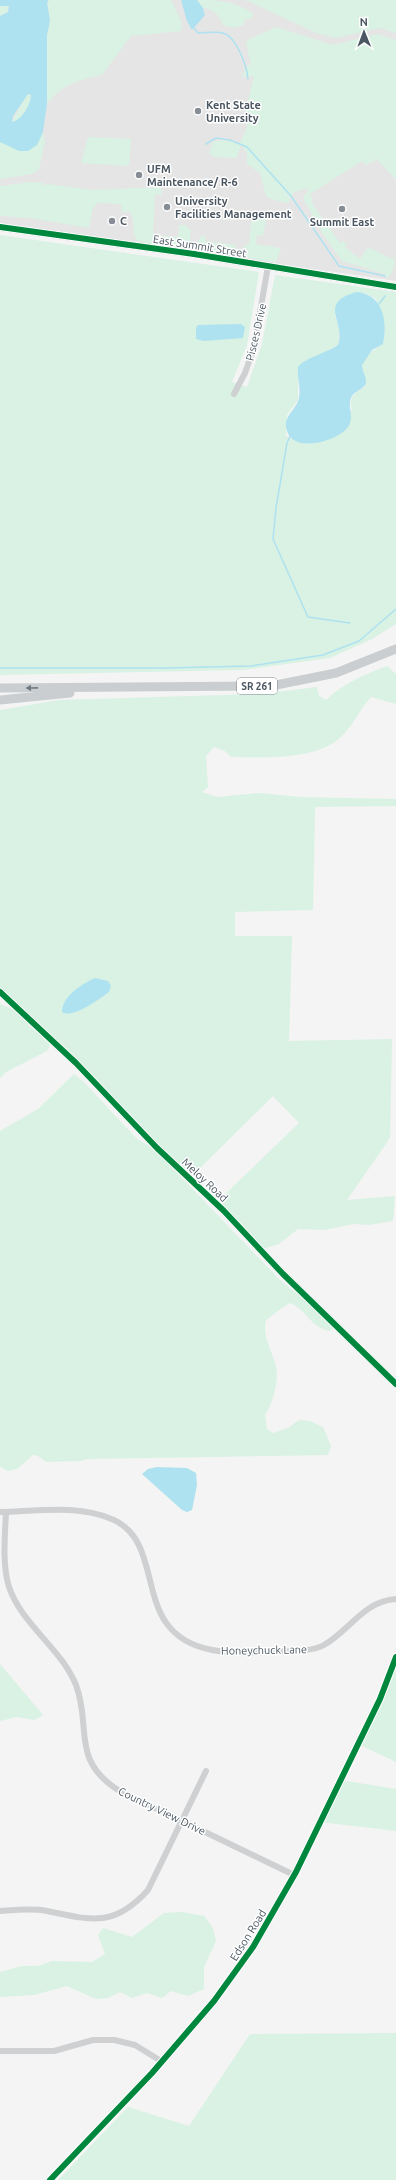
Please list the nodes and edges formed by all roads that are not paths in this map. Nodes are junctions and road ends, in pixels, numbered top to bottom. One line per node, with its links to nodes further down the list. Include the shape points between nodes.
1 (0, 227): 2 (street, East Summit Street)
2 (268, 266): 3 (street, East Summit Street); 4 (street, Pisces Drive, via 254,347)
3 (396, 287)
4 (234, 394)
5 (396, 649): 7 (main road, SR 261, via 336,673 283,684)
6 (0, 688): 7 (main road, SR 261, one-way to 6)
7 (113, 688): 8 (main road, SR 261)
8 (0, 700)
9 (0, 992): 10 (street, Meloy Road, via 76,1064 283,1274)
10 (396, 1384)
11 (3, 1512): 12 (street, Honeychuck Lane, via 77,1511 115,1520 136,1540 142,1551 155,1601 166,1623 187,1641 212,1650 311,1649 323,1646 364,1611 376,1604); 15 (street, Country View Drive, via 5,1562 10,1588 18,1605 72,1676 80,1699 84,1746 89,1761 109,1784)
12 (396, 1599)
13 (396, 1657): 16 (street, Edson Road, via 380,1699)
14 (206, 1771): 15 (street)
15 (182, 1821): 16 (street, Country View Drive); 17 (street, via 148,1890 135,1904 122,1912 92,1920 45,1911)
16 (294, 1876): 19 (street, Edson Road, via 267,1925 236,1972)
17 (0, 1911)
18 (0, 2051): 19 (street, via 54,2051 93,2040 114,2040 136,2045)
19 (161, 2061): 20 (street, Edson Road)
20 (50, 2180)

